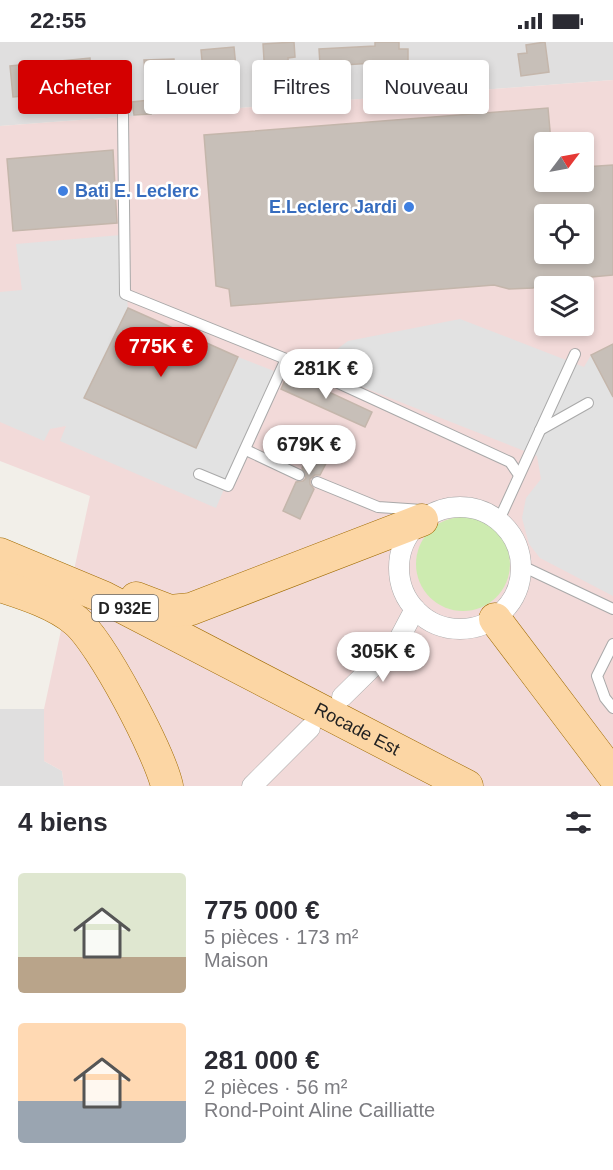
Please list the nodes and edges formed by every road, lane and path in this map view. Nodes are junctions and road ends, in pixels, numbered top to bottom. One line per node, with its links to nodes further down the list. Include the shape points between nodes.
1 (123, 116): 3 (lane, via 125,294)
2 (575, 354): 5 (lane)
3 (286, 358): 6 (lane); 9 (lane, via 510,462)
4 (588, 403): 5 (lane)
5 (540, 430): 9 (lane)
6 (246, 450): 7 (lane, via 228,486); 8 (lane)
7 (200, 474)
8 (299, 475)
9 (519, 475): 12 (lane)
10 (317, 482): 11 (lane, via 378,507)
11 (429, 515): 12 (street, via 469,507); 13 (main road, via 209,603 180,610 155,606); 18 (street, via 406,539 399,563 400,580)
12 (499, 520): 15 (street, via 515,541)
13 (0, 542)
14 (0, 554): 24 (main road, Rocade Est / D 932E, via 103,597)
15 (522, 566): 19 (lane); 20 (street, via 519,587 510,605)
16 (0, 578): 24 (main road, Rocade Est / D 932E)
17 (0, 586): 29 (main road, via 61,610 81,626 122,689 163,770)
18 (415, 609): 21 (street); 22 (street)
19 (613, 609)
20 (495, 619): 21 (street, via 467,629); 28 (main road)
21 (438, 625): 22 (street)
22 (398, 643): 25 (street)
23 (613, 644): 26 (lane, via 597,676)
24 (245, 671): 31 (main road, Rocade Est / D 932E)
25 (342, 697)
26 (613, 708)
27 (310, 728): 30 (street)
28 (613, 775)
29 (167, 786)
30 (252, 786)
31 (467, 786)

